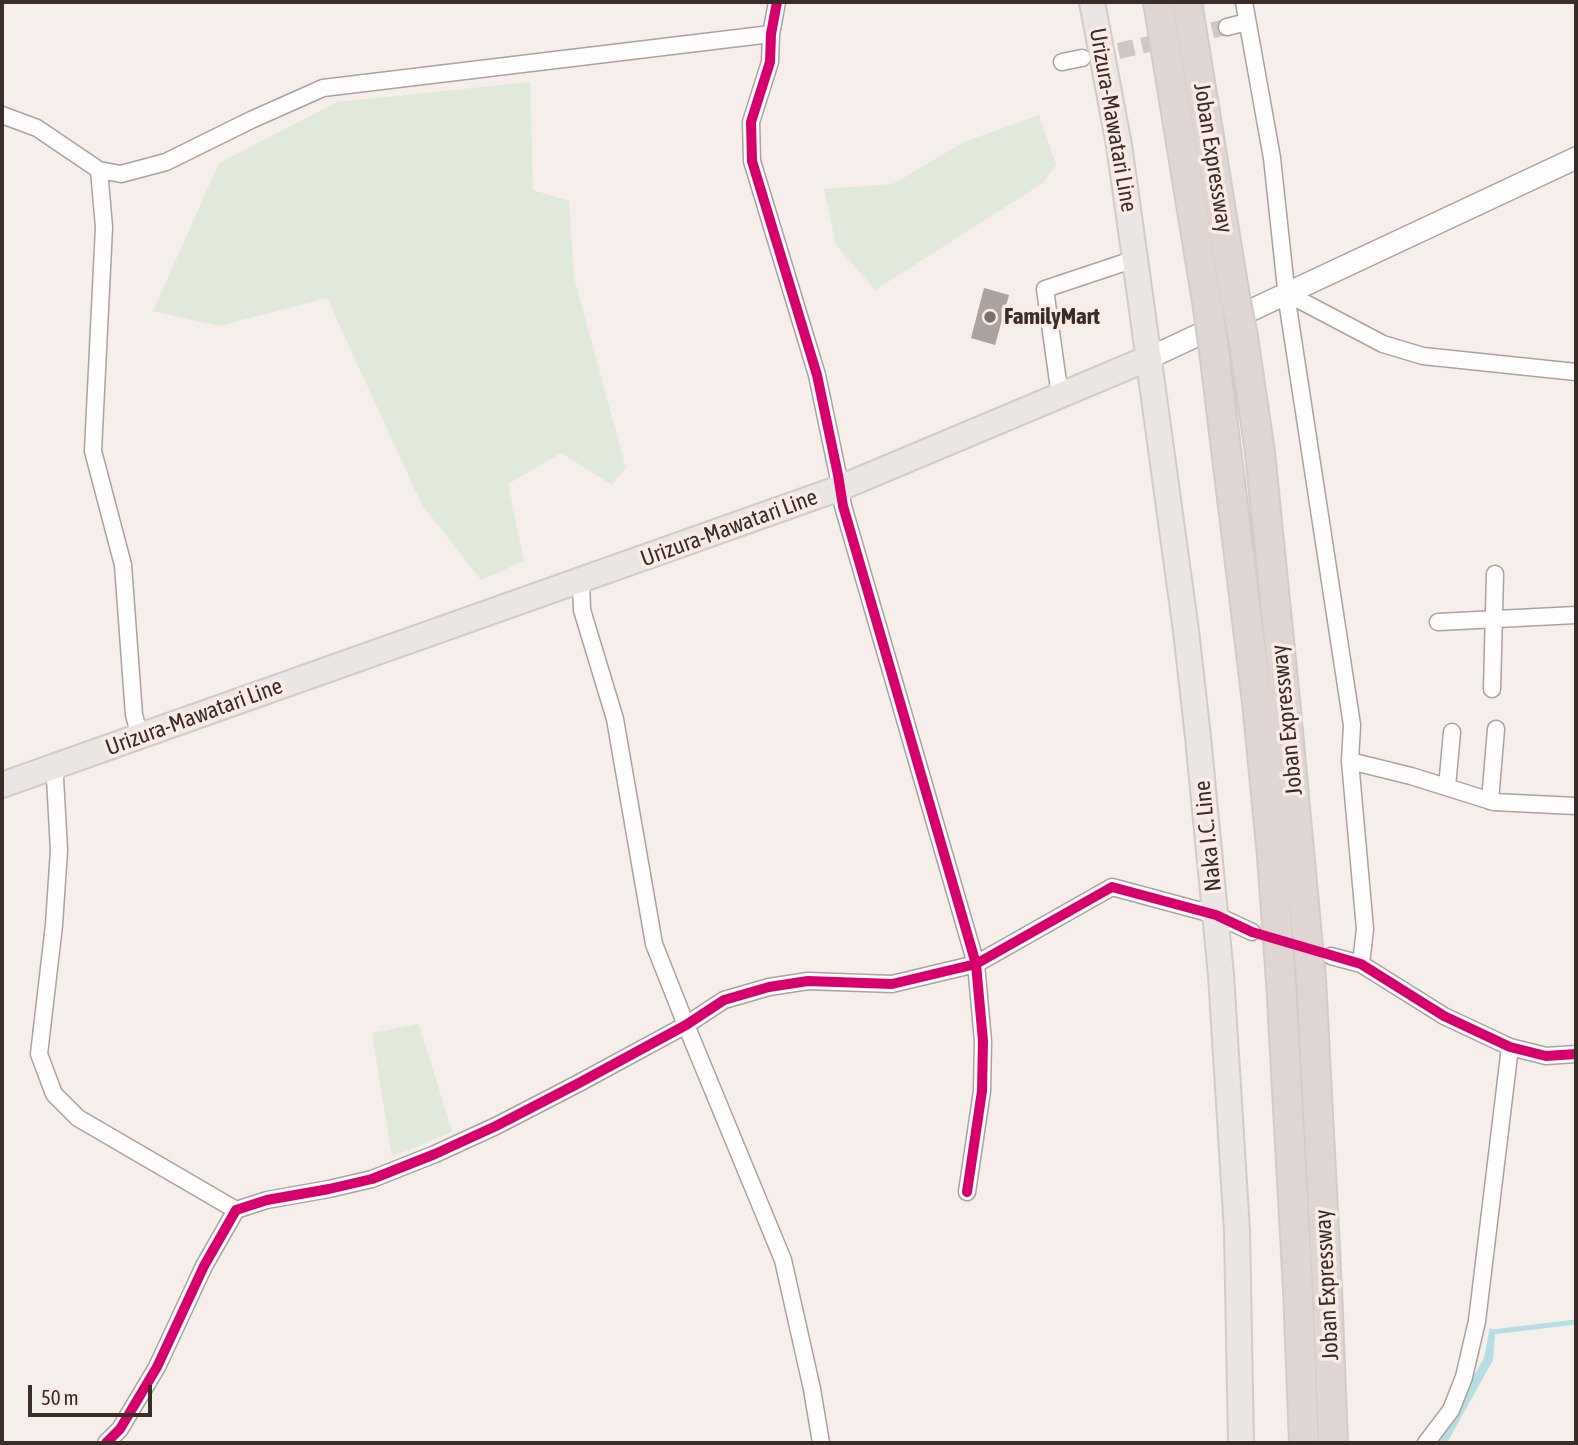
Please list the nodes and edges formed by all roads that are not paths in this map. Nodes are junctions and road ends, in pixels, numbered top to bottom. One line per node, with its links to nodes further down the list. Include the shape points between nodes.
1 (777, 2): 8 (street)
2 (1092, 2): 14 (main road, Urizura-Mawatari Line)
3 (1158, 2): 46 (highway, Joban Expressway, bridge, via 1208,308 1257,702 1281,981)
4 (1187, 2): 50 (highway, Joban Expressway, bridge, via 1260,452 1288,727 1311,979)
5 (1244, 2): 6 (street)
6 (1247, 22): 7 (street); 15 (street, via 1272,158)
7 (1227, 27)
8 (771, 34): 13 (street, via 323,88 166,162 121,174); 19 (street, via 770,62 751,122 752,161 817,375)
9 (1082, 58): 10 (street)
10 (1062, 62)
11 (2, 115): 13 (street, via 37,128)
12 (1576, 158): 15 (street)
13 (99, 170): 28 (street, via 104,227 93,451 123,565 134,715)
14 (1135, 259): 16 (main road, Urizura-Mawatari Line); 18 (street, via 1045,289)
15 (1286, 293): 16 (street); 17 (street, via 1383,344 1423,356); 29 (street, via 1352,725)
16 (1149, 358): 18 (main road, Urizura-Mawatari Line); 35 (main road, Naka I.C. Line, via 1186,631)
17 (1576, 372)
18 (1060, 396): 19 (main road, Urizura-Mawatari Line)
19 (840, 488): 21 (main road, Urizura-Mawatari Line); 38 (street)
20 (1495, 574): 23 (street)
21 (581, 580): 28 (main road, Urizura-Mawatari Line); 40 (street, via 582,610 615,719 654,944)
22 (1576, 615): 23 (street)
23 (1495, 619): 24 (street); 25 (street)
24 (1438, 622)
25 (1492, 689)
26 (1496, 729): 33 (street)
27 (1452, 732): 32 (street)
28 (140, 736): 30 (main road, Urizura-Mawatari Line)
29 (1350, 761): 32 (street); 39 (street, via 1365,929)
30 (57, 766): 31 (main road, Urizura-Mawatari Line); 44 (street, via 59,850 39,1054 54,1094 78,1118)
31 (2, 785)
32 (1447, 787): 33 (street)
33 (1490, 801): 34 (street)
34 (1576, 806)
35 (1216, 915): 36 (street); 38 (street, via 1112,887); 49 (main road, Naka I.C. Line, via 1237,1231)
36 (1251, 932)
37 (1331, 956): 39 (street)
38 (976, 964): 40 (street, via 892,984 808,981 769,987 724,1000); 43 (street, via 982,1091)
39 (1362, 964): 41 (street, via 1444,1016)
40 (686, 1025): 44 (street, via 496,1126 372,1179); 48 (street, via 783,1259)
41 (1510, 1047): 42 (street, via 1546,1056); 51 (street, via 1477,1321 1451,1410)
42 (1576, 1054)
43 (967, 1192)
44 (236, 1210): 45 (street)
45 (120, 1436): 47 (street)
46 (1303, 1440)
47 (107, 1443)
48 (821, 1443)
49 (1241, 1443)
50 (1333, 1443)
51 (1426, 1443)

